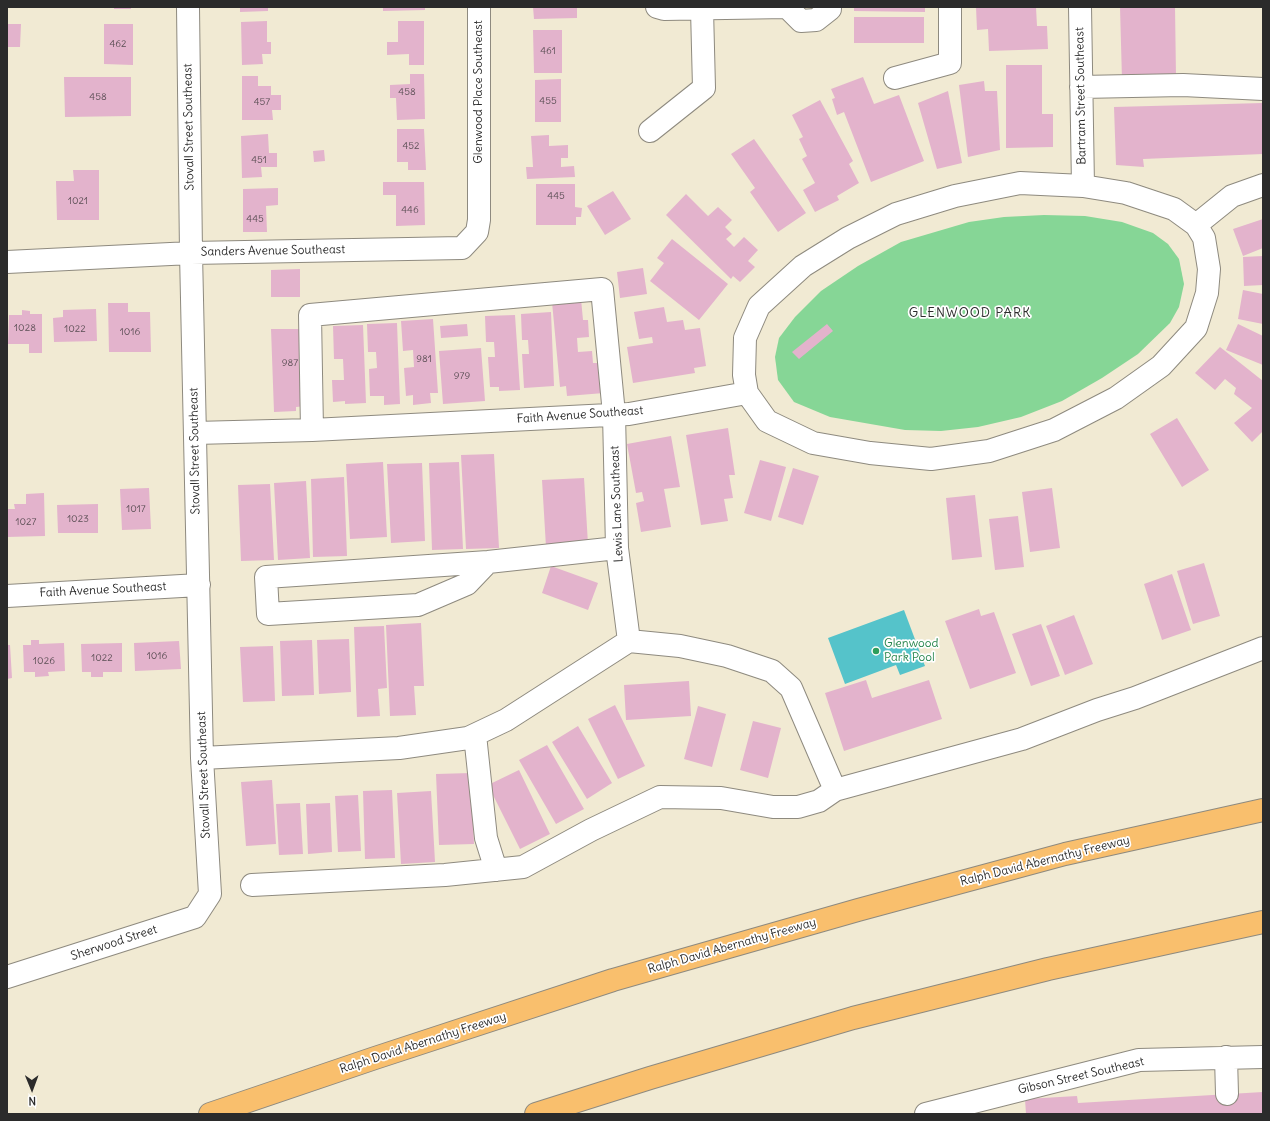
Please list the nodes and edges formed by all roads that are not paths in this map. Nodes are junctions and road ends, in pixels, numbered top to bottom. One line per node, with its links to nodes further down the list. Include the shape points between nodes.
1 (188, 7): 17 (street, Stovall Street Southeast)
2 (479, 7): 13 (street, Glenwood Place Southeast)
3 (657, 7): 8 (street)
4 (787, 7): 5 (street, via 801,21 816,20); 8 (street)
5 (830, 7)
6 (950, 7): 9 (street, via 950,63)
7 (1080, 7): 10 (street, Bartram Street Southeast)
8 (702, 8): 12 (street, via 704,88)
9 (895, 78)
10 (1081, 87): 11 (street, via 1183,85); 14 (street, Bartram Street Southeast)
11 (1263, 89)
12 (650, 131)
13 (479, 177): 17 (street, Sanders Avenue Southeast, via 479,220 476,232 462,248)
14 (1083, 186): 16 (street, via 1126,193 1174,209); 19 (street, via 1020,183 955,196 896,214 848,238 803,266 760,306 745,338 744,375)
15 (1263, 186): 16 (street, via 1232,196)
16 (1196, 226): 19 (street, via 1204,238 1209,269 1207,293 1196,328 1161,366 1116,398 1054,430 989,451 931,459 870,453 813,443 767,421)
17 (191, 252): 18 (street, Sanders Avenue Southeast); 22 (street, Stovall Street Southeast)
18 (7, 262)
19 (747, 393): 20 (street, Faith Avenue Southeast, via 629,414)
20 (614, 414): 21 (street, Faith Avenue Southeast); 21 (street, Lewis Lane Southeast, via 602,289 310,315); 23 (street, Lewis Lane Southeast)
21 (312, 430): 22 (street, Faith Avenue Southeast)
22 (195, 432): 25 (street, Stovall Street Southeast)
23 (617, 548): 24 (street); 27 (street, Lewis Lane Southeast)
24 (488, 562): 24 (street, via 266,577 268,614 418,605 468,584)
25 (199, 585): 26 (street, Faith Avenue Southeast); 30 (street, Stovall Street Southeast)
26 (7, 596)
27 (629, 641): 29 (street, via 506,720); 31 (street, via 680,646 727,656 772,671 791,688)
28 (1263, 648): 31 (street, via 1022,739)
29 (475, 735): 30 (street, via 399,748); 33 (street, via 486,838)
30 (202, 758): 35 (street, Stovall Street Southeast)
31 (835, 790): 33 (street, via 819,801 798,807 772,807 721,798 660,797 591,830 523,867)
32 (1263, 810): 42 (highway, Ralph David Abernathy Freeway, via 1065,854 613,980)
33 (496, 870): 34 (street, via 437,876)
34 (252, 885)
35 (210, 894): 37 (street, Sherwood Street, via 195,916)
36 (1263, 922): 43 (highway, via 1048,969 853,1018)
37 (7, 977)
38 (1226, 1057): 39 (street, Gibson Street Southeast); 40 (street); 41 (street, Gibson Street Southeast, via 1139,1060)
39 (1263, 1057)
40 (1227, 1094)
41 (960, 1110): 44 (street, Gibson Street Southeast)
42 (210, 1114)
43 (536, 1114)
44 (926, 1114)

